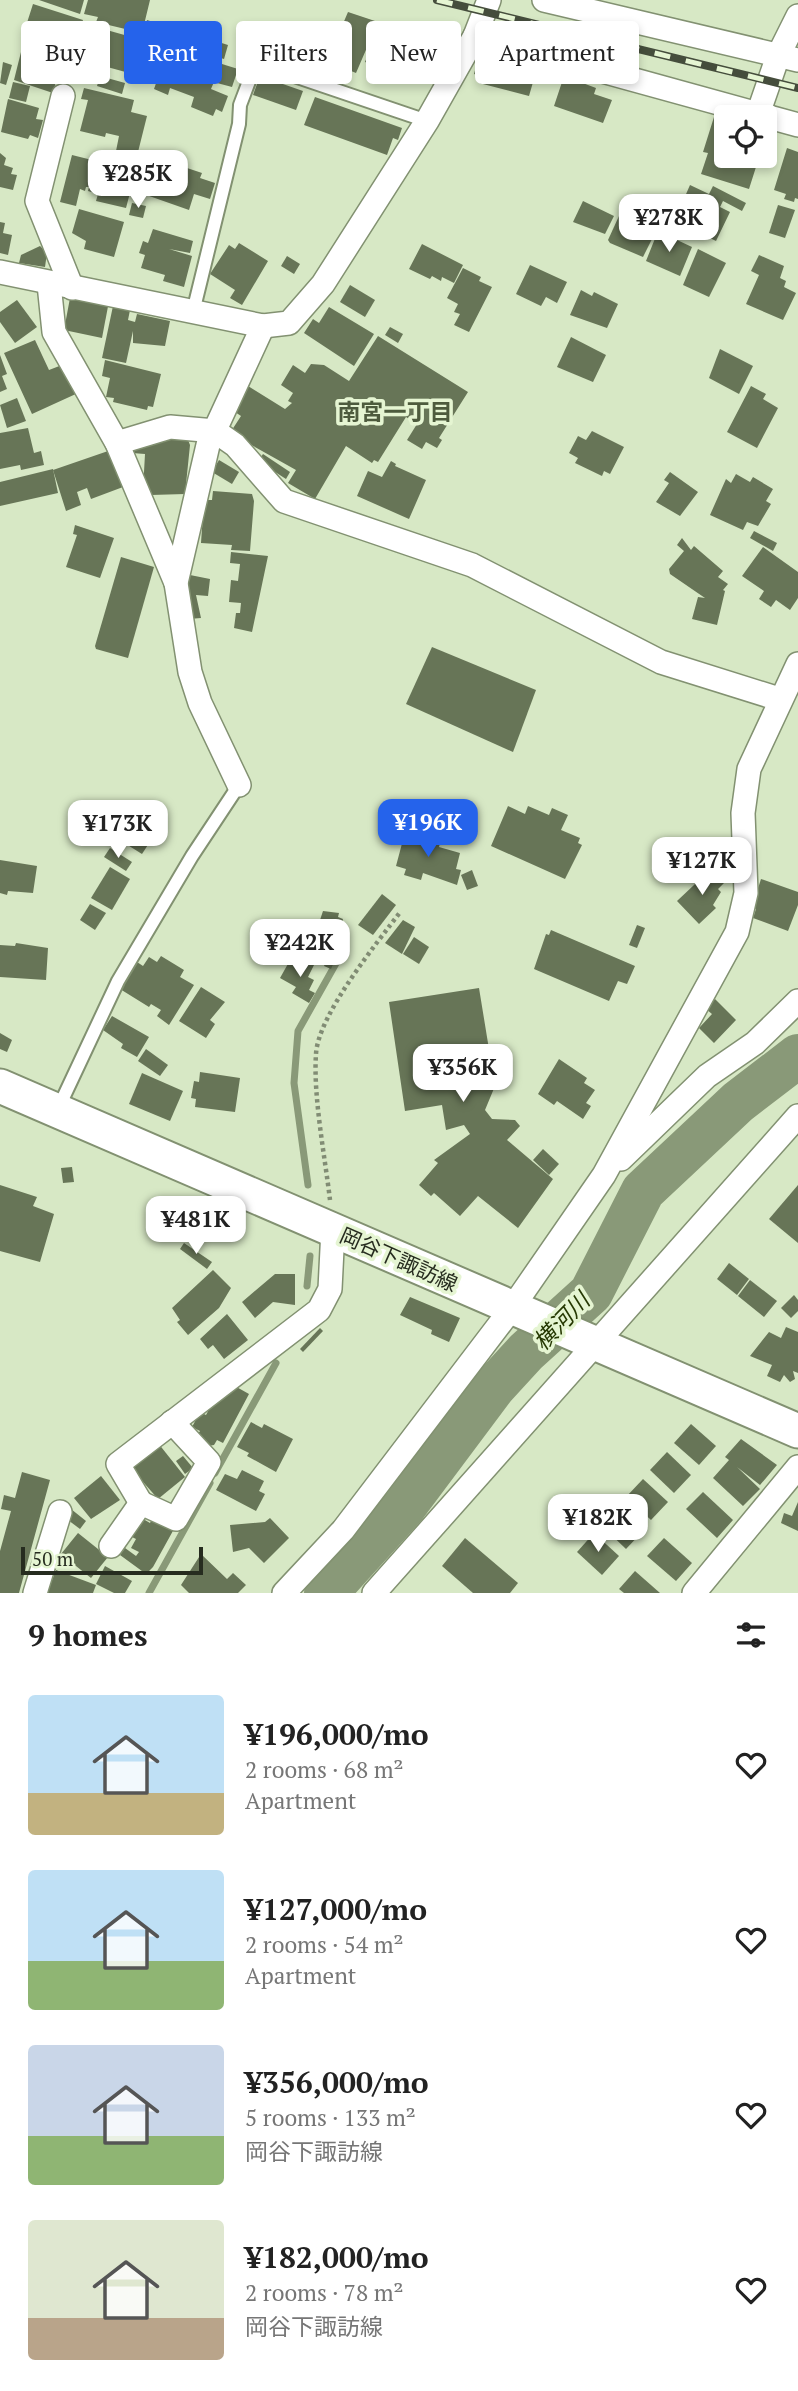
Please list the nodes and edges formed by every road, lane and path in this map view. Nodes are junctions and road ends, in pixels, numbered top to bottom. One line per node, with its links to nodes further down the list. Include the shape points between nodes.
1 (489, 0): 4 (street)
2 (544, 0): 6 (street)
3 (798, 16): 6 (street)
4 (481, 21)
5 (475, 36): 12 (street)
6 (788, 58): 10 (street)
7 (639, 81): 9 (street)
8 (63, 96): 16 (street, via 37,201)
9 (725, 105)
10 (763, 105)
11 (777, 119): 13 (street)
12 (427, 121): 17 (lane, via 256,63 240,105); 18 (street, via 304,309 289,323)
13 (798, 125)
14 (0, 272): 15 (street)
15 (49, 284): 16 (street); 20 (street, via 54,332)
16 (72, 288): 17 (street)
17 (193, 312): 18 (street)
18 (263, 326): 19 (street)
19 (215, 430): 20 (street, via 170,427); 21 (street); 23 (street, via 235,444 284,500 472,565 661,662)
20 (117, 443): 21 (street)
21 (176, 583): 24 (street, via 190,672 200,704)
22 (798, 664): 23 (street)
23 (779, 699): 30 (street, via 749,769 743,813 746,893 737,932)
24 (239, 785): 28 (lane, via 118,981)
25 (401, 911): 31 (path, via 359,967 325,1026 316,1052)
26 (798, 1001): 30 (street, via 755,1043 707,1076)
27 (0, 1087): 28 (main road, 岡谷下諏訪線)
28 (57, 1111): 31 (main road, 岡谷下諏訪線)
29 (798, 1116): 33 (street)
30 (604, 1175): 32 (street)
31 (333, 1229): 32 (main road, 岡谷下諏訪線); 34 (street, via 330,1289 319,1310)
32 (518, 1311): 33 (main road, 岡谷下諏訪線); 41 (street, via 343,1530)
33 (592, 1343): 35 (main road, 岡谷下諏訪線); 42 (street)
34 (172, 1422): 37 (street, via 118,1464); 37 (street, via 209,1462 176,1519)
35 (798, 1431)
36 (798, 1467): 43 (street)
37 (141, 1503): 39 (street)
38 (60, 1512): 40 (street)
39 (111, 1546)
40 (35, 1593)
41 (284, 1593)
42 (374, 1593)
43 (694, 1593)

